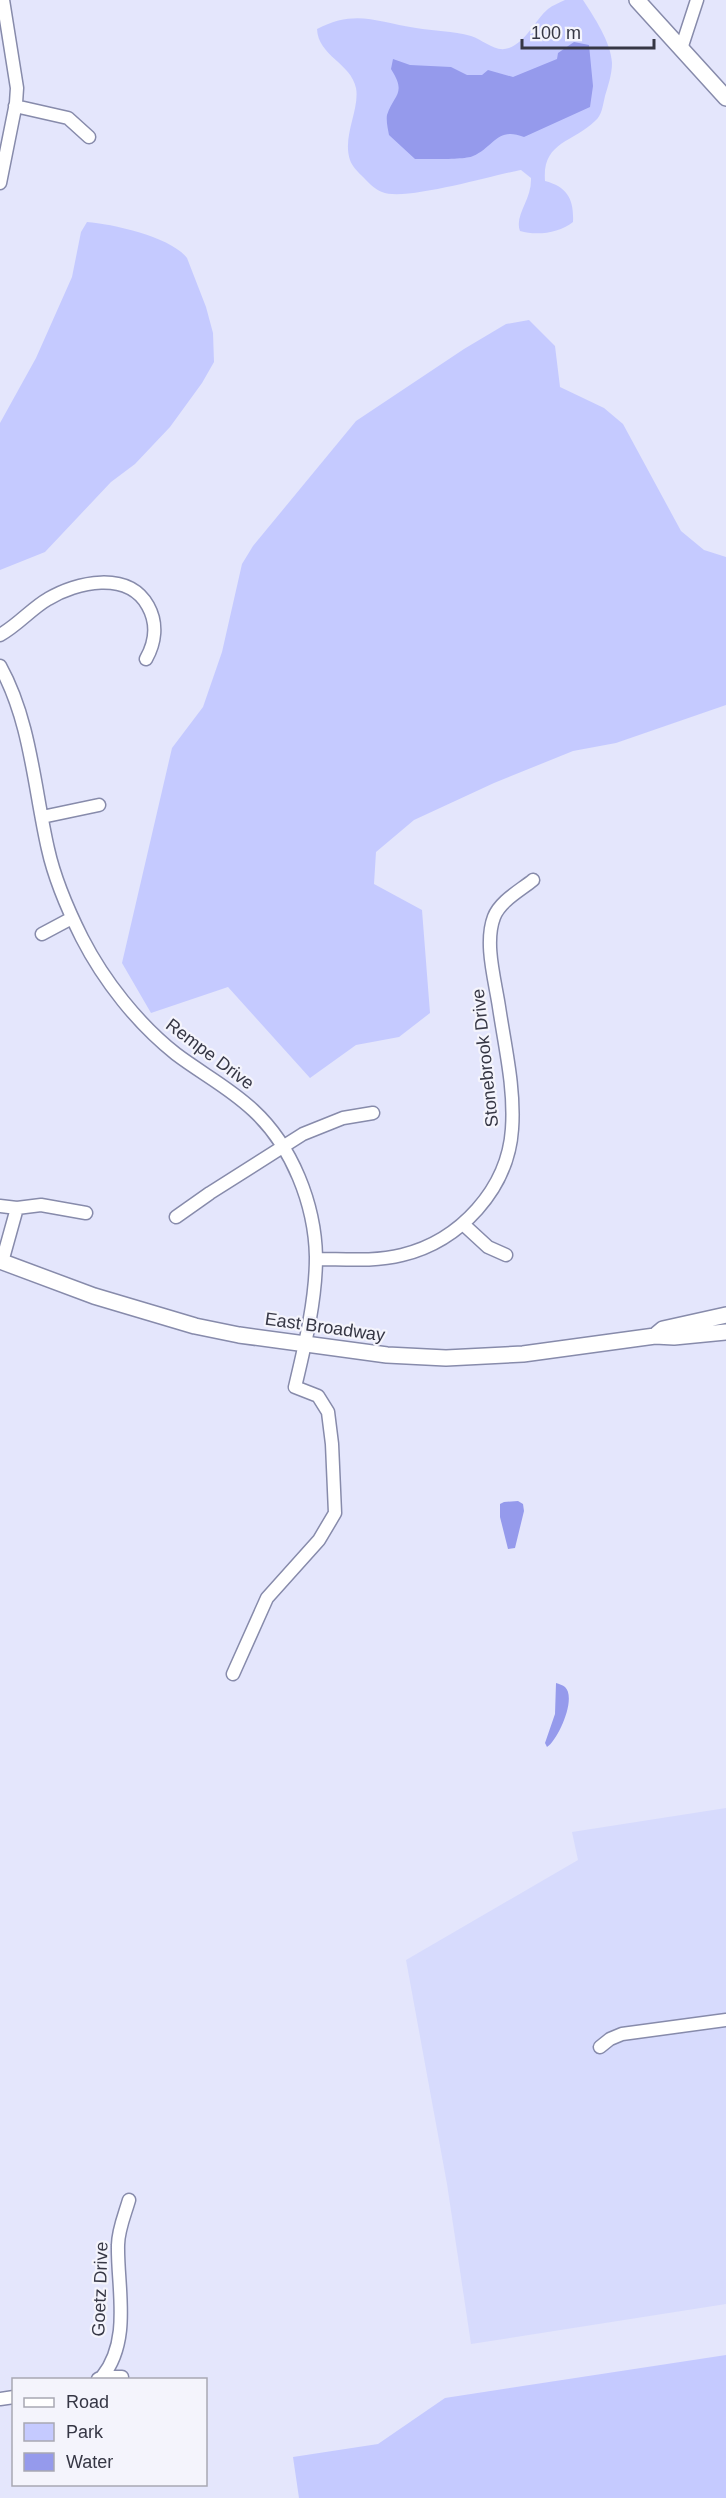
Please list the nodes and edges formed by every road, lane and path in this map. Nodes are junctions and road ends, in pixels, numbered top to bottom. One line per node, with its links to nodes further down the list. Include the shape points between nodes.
1 (3, 0): 6 (street, via 16,88)
2 (637, 0): 4 (main road)
3 (698, 0): 4 (street)
4 (681, 49): 5 (main road)
5 (726, 98)
6 (15, 106): 7 (street, via 68,118); 8 (street)
7 (89, 137)
8 (1, 178)
9 (0, 635): 10 (street, via 62,591 110,582 134,591 150,610 154,638)
10 (146, 659)
11 (0, 666): 13 (street, Rempe Drive, via 22,717)
12 (99, 805): 13 (street)
13 (42, 817): 15 (street, Rempe Drive, via 58,885)
14 (533, 880): 23 (street, Stonebrook Drive, via 498,910 491,928 512,1096 512,1132 497,1181)
15 (72, 918): 16 (street); 18 (street, Rempe Drive, via 108,979 153,1035 254,1111)
16 (42, 934)
17 (373, 1113): 18 (street, via 322,1125)
18 (283, 1147): 22 (street); 25 (street, Rempe Drive, via 306,1199)
19 (0, 1206): 20 (street)
20 (17, 1208): 21 (street, via 41,1205); 26 (street)
21 (86, 1213)
22 (176, 1217)
23 (463, 1224): 24 (street, via 488,1247); 25 (street, Stonebrook Drive, via 435,1243 402,1255)
24 (506, 1255)
25 (316, 1259): 30 (street, Rempe Drive)
26 (1, 1262): 30 (main road, East Broadway, via 157,1316 239,1335)
27 (726, 1315): 29 (main road, East Broadway, via 663,1329)
28 (726, 1332): 29 (main road, East Broadway)
29 (655, 1336): 30 (main road, East Broadway, via 537,1353 461,1358 395,1356)
30 (306, 1344): 31 (street, Rempe Drive, via 295,1387 318,1396 328,1412 334,1512 319,1540 267,1598)
31 (233, 1674)
32 (726, 2020): 33 (street, via 622,2034)
33 (600, 2047)
34 (129, 2200): 36 (street, Goetz Drive, via 117,2242 121,2304 117,2343 109,2368)
35 (122, 2377): 36 (street, Goetz Drive)
36 (100, 2378)

